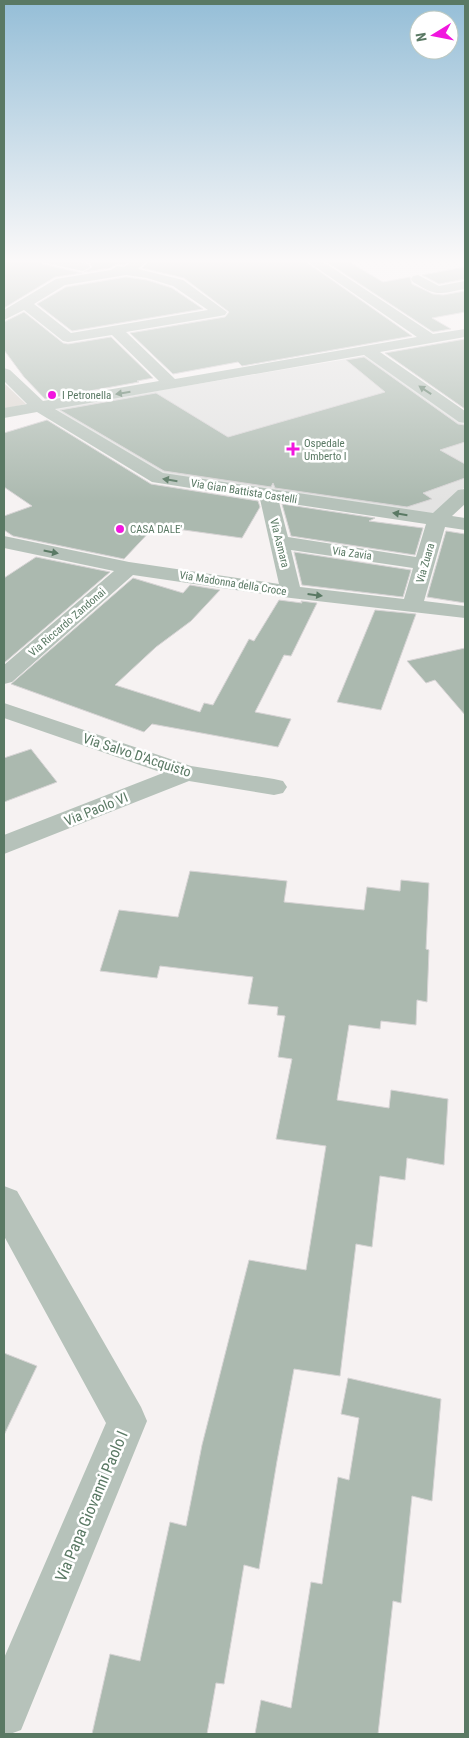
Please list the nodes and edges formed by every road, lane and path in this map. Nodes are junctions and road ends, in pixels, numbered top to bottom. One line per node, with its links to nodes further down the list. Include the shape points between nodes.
1 (125, 340): 5 (street)
2 (424, 340): 3 (street)
3 (368, 351): 5 (street); 8 (street, one-way to 3)
4 (4, 373): 6 (street, Via Gian Battista Castelli)
5 (172, 385): 6 (street, one-way to 6)
6 (40, 407): 7 (street); 10 (street, Via Gian Battista Castelli, one-way to 6, via 158,478)
7 (4, 413)
8 (465, 418)
9 (465, 494): 11 (street)
10 (268, 495): 11 (street, Via Gian Battista Castelli, one-way to 10); 14 (street, Via Asmara)
11 (437, 520): 12 (street, Via Gian Battista Castelli); 15 (street, Via Zuara)
12 (465, 524)
13 (4, 542): 16 (street, Via Madonna della Croce, one-way to 16)
14 (279, 542): 15 (street, Via Zavia); 17 (street, Via Asmara)
15 (425, 564): 18 (street, Via Zuara)
16 (129, 568): 17 (street, Via Madonna della Croce); 20 (street, Via Riccardo Zandonai)
17 (292, 592): 18 (street, Via Madonna della Croce, one-way to 18)
18 (412, 606): 19 (street, Via Madonna della Croce)
19 (465, 612)
20 (4, 677)
21 (4, 710): 22 (street, Via Salvo D'Acquisto)
22 (187, 773): 23 (street, Via Salvo D'Acquisto); 24 (street, Via Paolo VI)
23 (274, 788)
24 (4, 845)
25 (4, 1202): 26 (street, Via Papa Giovanni Paolo I, via 127,1421)
26 (4, 1713)

